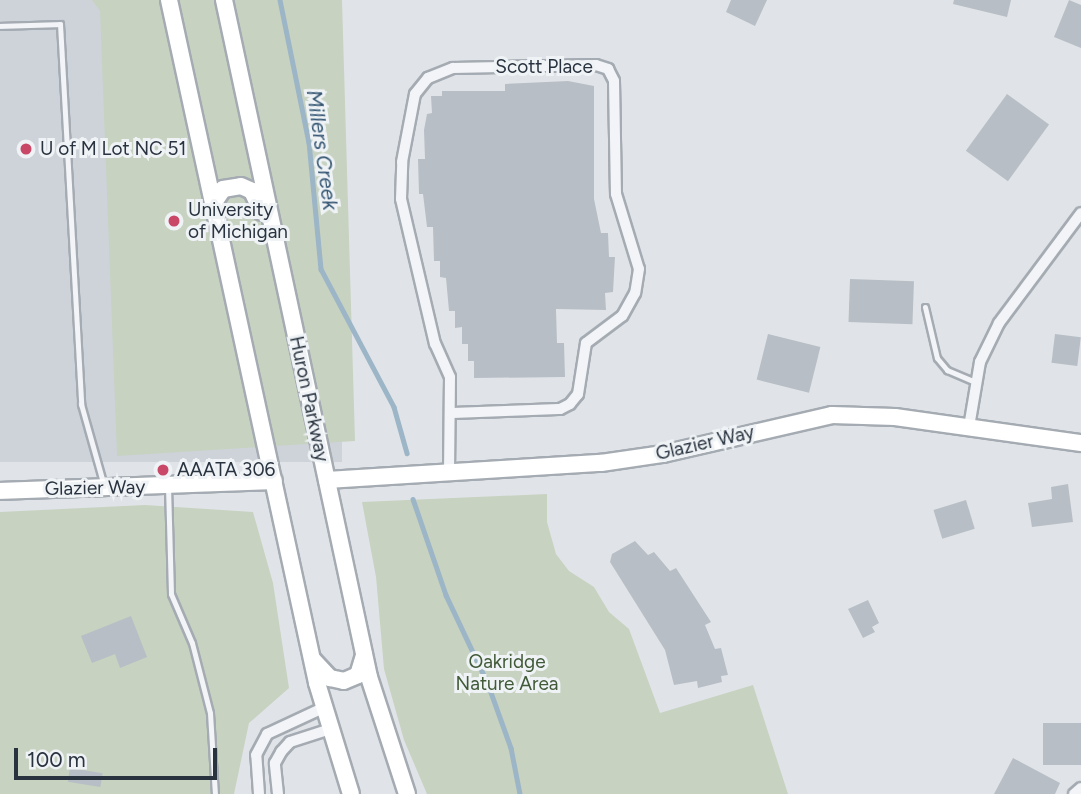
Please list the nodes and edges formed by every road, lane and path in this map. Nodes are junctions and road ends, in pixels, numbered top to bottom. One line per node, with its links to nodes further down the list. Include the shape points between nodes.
1 (169, 0): 4 (main road)
2 (224, 0): 6 (main road, Huron Parkway)
3 (0, 26): 16 (lane, via 60,24 81,404)
4 (213, 204): 6 (main road, via 229,187 252,191); 14 (main road)
5 (1081, 213): 8 (street, via 999,323 980,362)
6 (277, 250): 13 (main road, Huron Parkway)
7 (925, 307): 8 (lane, via 936,358 947,370)
8 (977, 383): 10 (street)
9 (451, 413): 9 (street, Scott Place, via 450,377 435,344 401,199 415,94 428,78 453,68 596,65 608,69 614,81 617,194 639,269 635,293 622,316 600,328 586,343 578,394 570,404 561,409); 12 (street, Scott Place)
10 (969, 427): 11 (main road, Glazier Way); 12 (main road, Glazier Way, via 874,415 832,415 663,454)
11 (1081, 443)
12 (449, 473): 13 (main road, Glazier Way)
13 (327, 480): 18 (main road, Huron Parkway)
14 (274, 481): 15 (main road, Glazier Way); 19 (main road)
15 (168, 486): 16 (main road, Glazier Way); 23 (lane, via 171,594 192,643 210,713)
16 (104, 488): 17 (main road, Glazier Way)
17 (0, 491)
18 (364, 655): 19 (main road, via 358,674 345,681 330,678); 27 (main road, Huron Parkway, via 379,719)
19 (312, 658): 20 (main road)
20 (323, 708): 21 (main road); 24 (street, via 267,734 256,755)
21 (328, 730): 25 (street, via 290,743 281,752 275,762); 26 (main road)
22 (1081, 788): 28 (street)
23 (215, 794)
24 (259, 794)
25 (278, 794)
26 (351, 794)
27 (407, 794)
28 (1074, 794)

